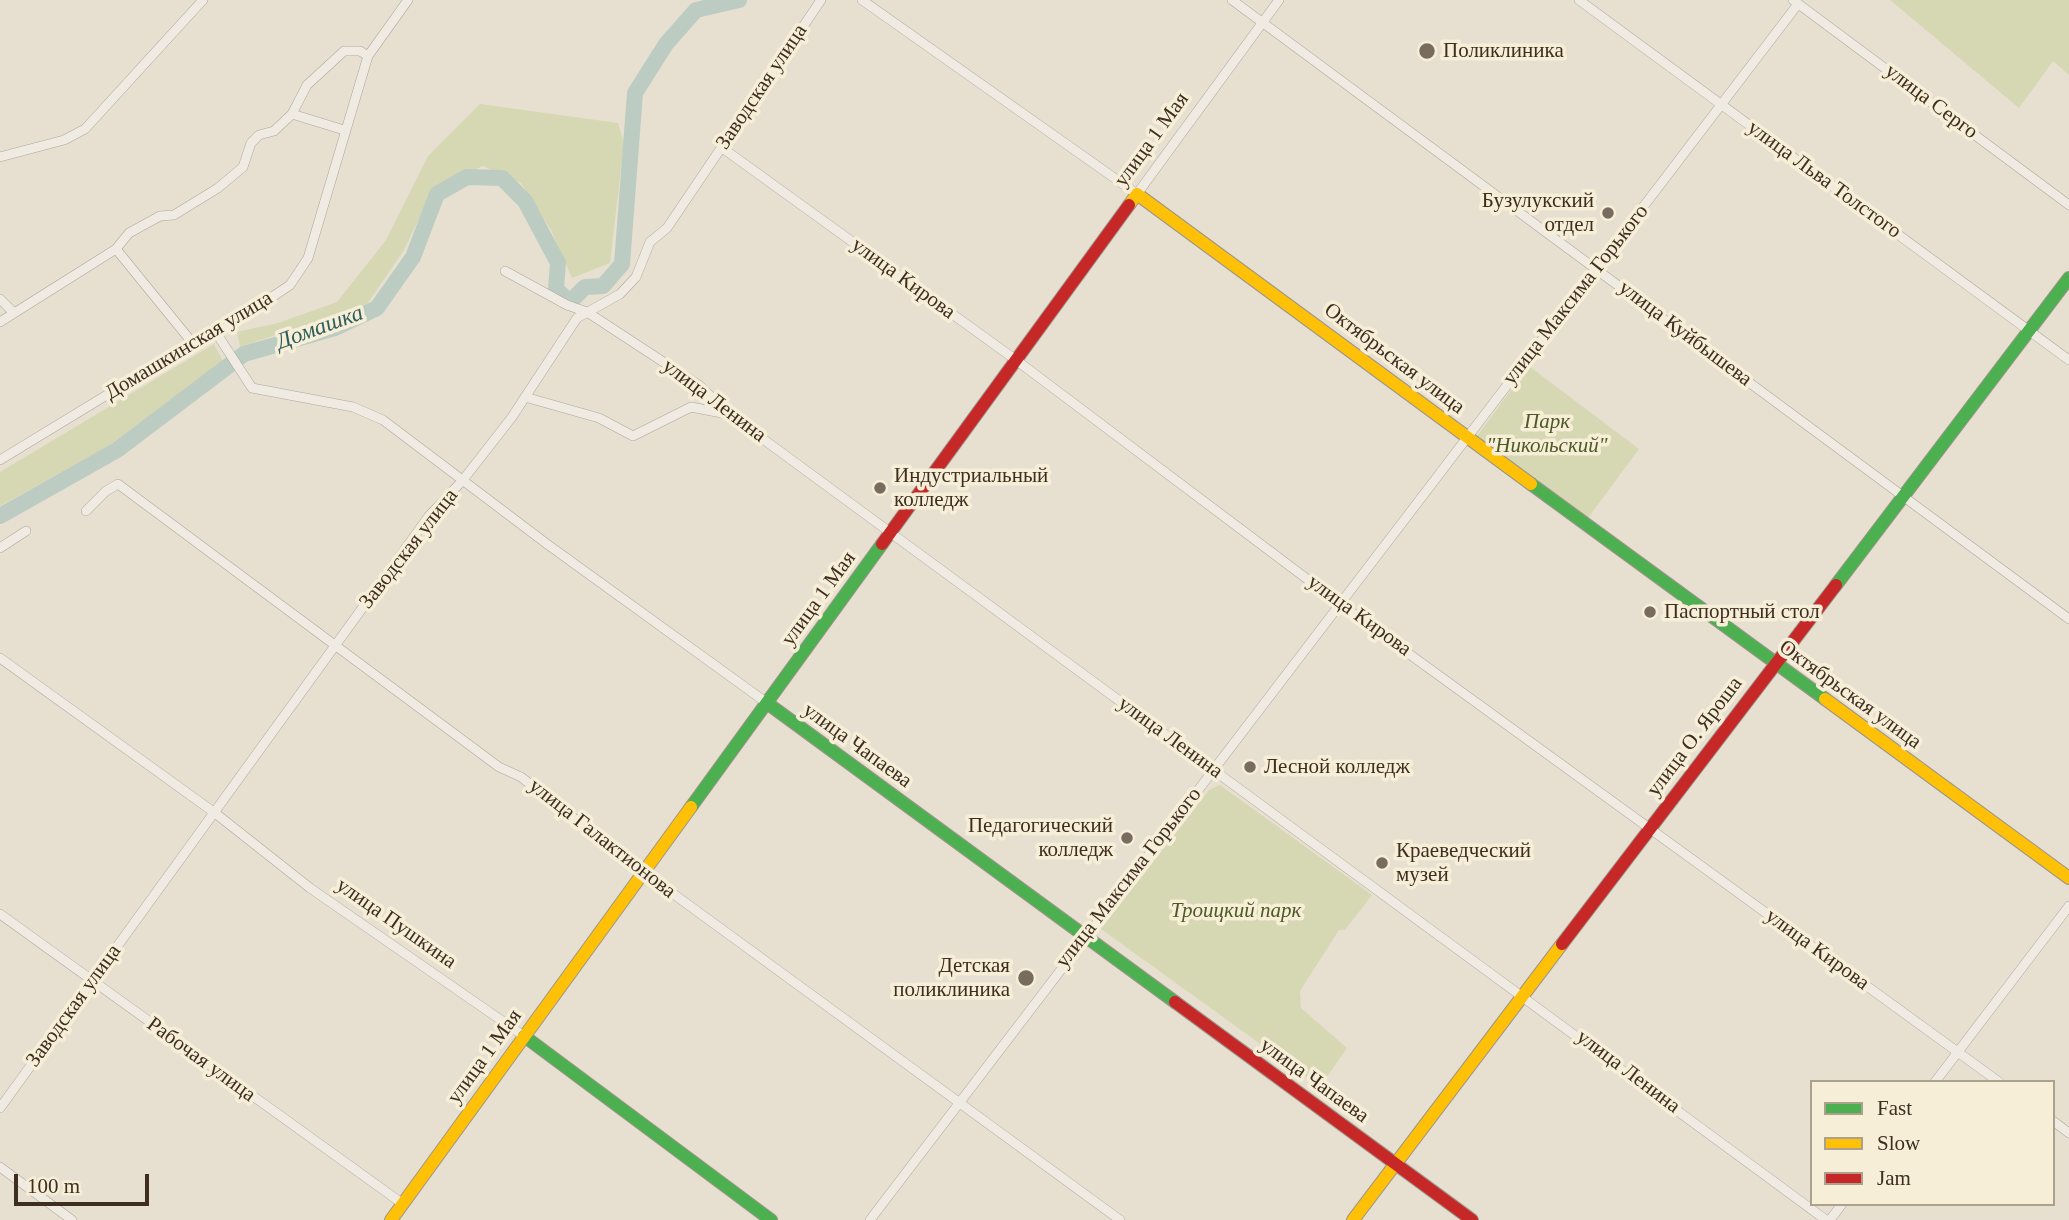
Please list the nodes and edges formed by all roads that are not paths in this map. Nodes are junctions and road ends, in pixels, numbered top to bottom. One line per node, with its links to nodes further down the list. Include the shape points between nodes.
1 (203, 0): 15 (street, via 86,129 64,140)
2 (408, 0): 10 (street, Домашкинская улица)
3 (821, 0): 14 (street, Заводская улица)
4 (862, 0): 16 (street, Октябрьская улица)
5 (1232, 0): 9 (street, улица Куйбышева)
6 (1279, 0): 9 (street, улица 1 Мая)
7 (1579, 0): 11 (street, улица Льва Толстого)
8 (1796, 2): 11 (street, улица Максима Горького); 17 (street, улица Серго)
9 (1264, 20): 16 (street, улица 1 Мая); 19 (street, улица Куйбышева)
10 (368, 56): 12 (street, via 344,51 307,85); 13 (street, Домашкинская улица)
11 (1721, 105): 19 (street, улица Максима Горького); 26 (street, улица Льва Толстого)
12 (292, 114): 13 (street); 18 (street, via 274,131 259,135 251,143 243,167 218,188 174,215 160,216 130,233)
13 (344, 130): 27 (street, Домашкинская улица, via 308,258 290,285)
14 (722, 147): 23 (street, Заводская улица, via 667,228 650,242 636,277 620,294); 29 (street, улица Кирова)
15 (0, 157)
16 (1137, 194): 29 (main road, улица 1 Мая); 33 (main road, Октябрьская улица)
17 (2069, 205)
18 (116, 249): 24 (street); 28 (street)
19 (1597, 269): 33 (street, улица Максима Горького); 36 (street, улица Куйбышева)
20 (505, 271): 23 (street, улица Ленина)
21 (2069, 278): 26 (main road, улица О. Яроша)
22 (0, 299): 24 (street)
23 (587, 312): 31 (street, Заводская улица, via 577,318); 32 (street, улица Ленина, via 700,386)
24 (14, 313): 25 (street)
25 (0, 322)
26 (2029, 330): 30 (street, улица Льва Толстого); 36 (main road, улица О. Яроша)
27 (217, 334): 28 (street, Домашкинская улица); 35 (street, улица Чапаева, via 252,388 353,407 383,420)
28 (195, 346): 34 (street, Домашкинская улица)
29 (1016, 360): 39 (main road, улица 1 Мая); 41 (street, улица Кирова)
30 (2069, 360)
31 (524, 397): 32 (street, via 599,418 633,436 691,407); 35 (street, Заводская улица)
32 (729, 414): 39 (street, улица Ленина)
33 (1467, 437): 41 (street, улица Максима Горького); 45 (main road, Октябрьская улица)
34 (0, 460)
35 (463, 480): 43 (street, Заводская улица, via 429,516); 46 (street, улица Чапаева)
36 (1903, 495): 42 (street, улица Куйбышева); 45 (main road, улица О. Яроша)
37 (86, 511): 43 (street, улица Галактионова, via 118,484)
38 (26, 531): 40 (street)
39 (890, 534): 46 (main road, улица 1 Мая); 47 (street, улица Ленина)
40 (0, 548)
41 (1339, 603): 47 (street, улица Максима Горького); 49 (street, улица Кирова)
42 (2069, 619)
43 (337, 645): 48 (street, Заводская улица); 50 (street, улица Галактионова)
44 (0, 658): 48 (street, улица Пушкина)
45 (1774, 664): 49 (main road, улица О. Яроша); 51 (main road, Октябрьская улица)
46 (767, 704): 50 (main road, улица 1 Мая); 54 (main road, улица Чапаева)
47 (1214, 769): 54 (street, улица Максима Горького); 56 (street, улица Ленина)
48 (215, 813): 55 (street, Заводская улица); 57 (street, улица Пушкина, via 310,888)
49 (1651, 828): 56 (main road, улица О. Яроша); 58 (street, улица Кирова)
50 (642, 871): 57 (main road, улица 1 Мая); 61 (street, улица Галактионова)
51 (2069, 878)
52 (2069, 906): 58 (street)
53 (0, 914): 55 (street, Рабочая улица)
54 (1084, 937): 61 (street, улица Максима Горького); 63 (main road, улица Чапаева)
55 (91, 982): 62 (street, Заводская улица); 65 (street, Рабочая улица)
56 (1523, 994): 63 (main road, улица О. Яроша); 74 (street, улица Ленина)
57 (524, 1036): 65 (main road, улица 1 Мая); 69 (main road, улица Пушкина)
58 (1958, 1052): 59 (street); 60 (street, улица Кирова)
59 (1937, 1080)
60 (1996, 1080)
61 (959, 1102): 70 (street, улица Максима Горького); 71 (street, улица Галактионова)
62 (0, 1108)
63 (1396, 1164): 72 (main road, улица О. Яроша); 73 (main road, улица Чапаева)
64 (0, 1167): 67 (street)
65 (403, 1204): 68 (main road, улица 1 Мая)
66 (1840, 1206): 74 (street)
67 (72, 1220)
68 (391, 1220)
69 (771, 1220)
70 (870, 1220)
71 (1120, 1220)
72 (1353, 1220)
73 (1472, 1220)
74 (1828, 1220)

